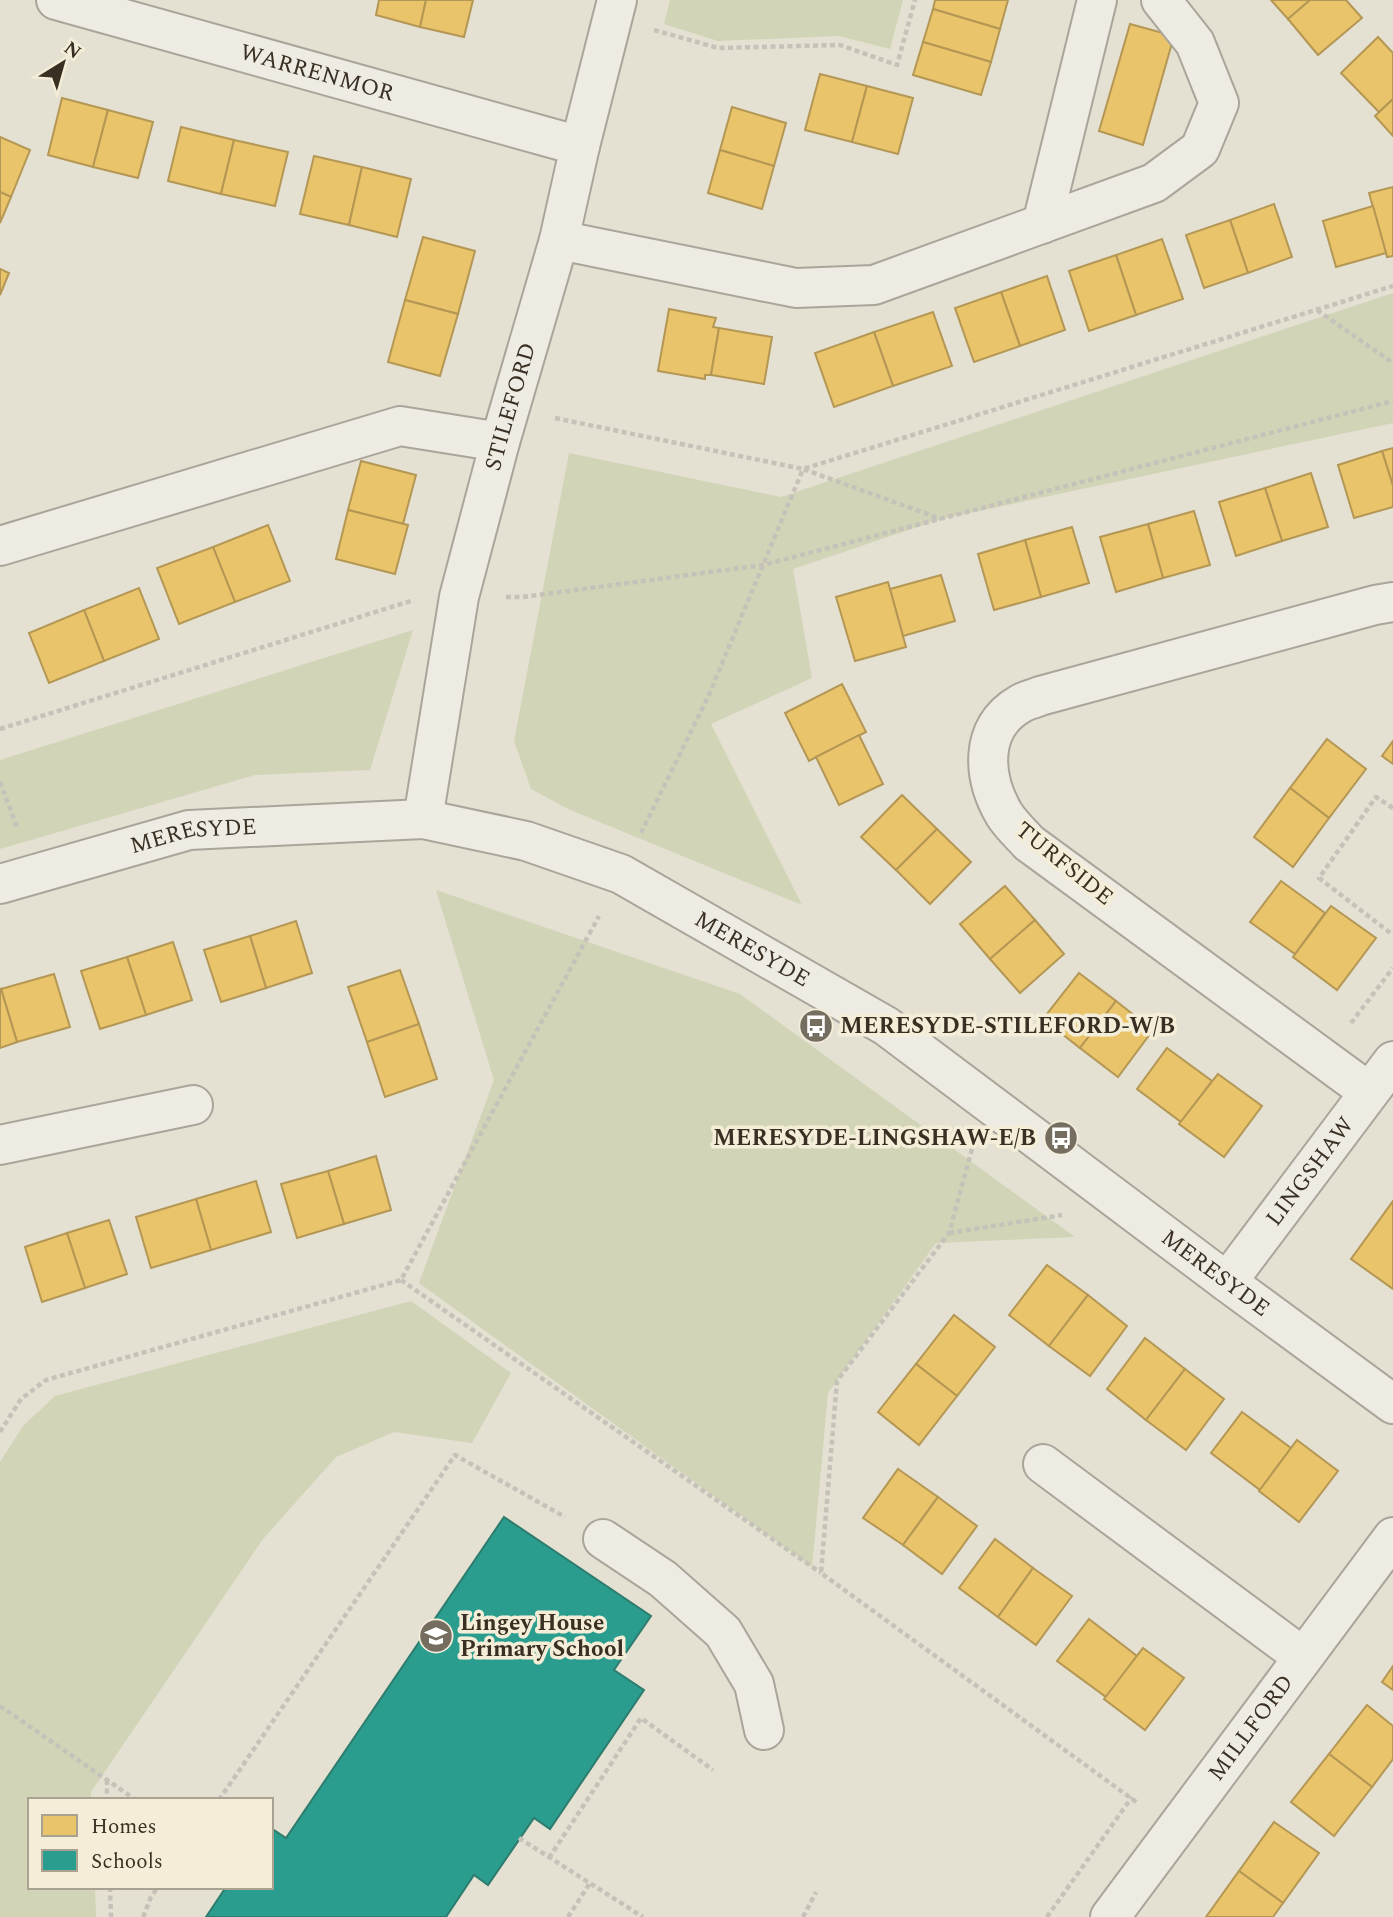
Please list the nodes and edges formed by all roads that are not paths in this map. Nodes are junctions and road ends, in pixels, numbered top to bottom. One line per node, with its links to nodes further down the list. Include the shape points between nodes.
1 (56, 0): 5 (street, WARRENMOR)
2 (1097, 0): 6 (street)
3 (1161, 0): 6 (street, via 1195,43 1219,103 1200,149 1154,183)
4 (615, 9): 5 (street, STILEFORD)
5 (580, 146): 7 (street, STILEFORD)
6 (1042, 224): 7 (street, via 874,285 809,288)
7 (559, 240): 8 (street, STILEFORD)
8 (505, 425): 9 (street, via 400,426); 11 (street, STILEFORD, via 459,597)
9 (0, 546)
10 (1393, 602): 14 (street, TURFSIDE, via 1019,704 1001,719 989,740 987,765 993,792 1006,817 1029,843)
11 (423, 819): 12 (street, MERESYDE, via 189,830); 17 (street, MERESYDE, via 526,841 621,874 886,1026)
12 (17, 879)
13 (1393, 1061): 14 (street, LINGSHAW)
14 (1369, 1092): 17 (street, LINGSHAW)
15 (193, 1105): 16 (street)
16 (0, 1145)
17 (1227, 1282): 18 (street, MERESYDE)
18 (1393, 1404)
19 (1043, 1464): 22 (street)
20 (1393, 1537): 22 (street, MILLFORD)
21 (603, 1539): 23 (street, via 663,1579 723,1632 754,1684)
22 (1303, 1657): 24 (street, MILLFORD)
23 (764, 1730)
24 (1110, 1917)

